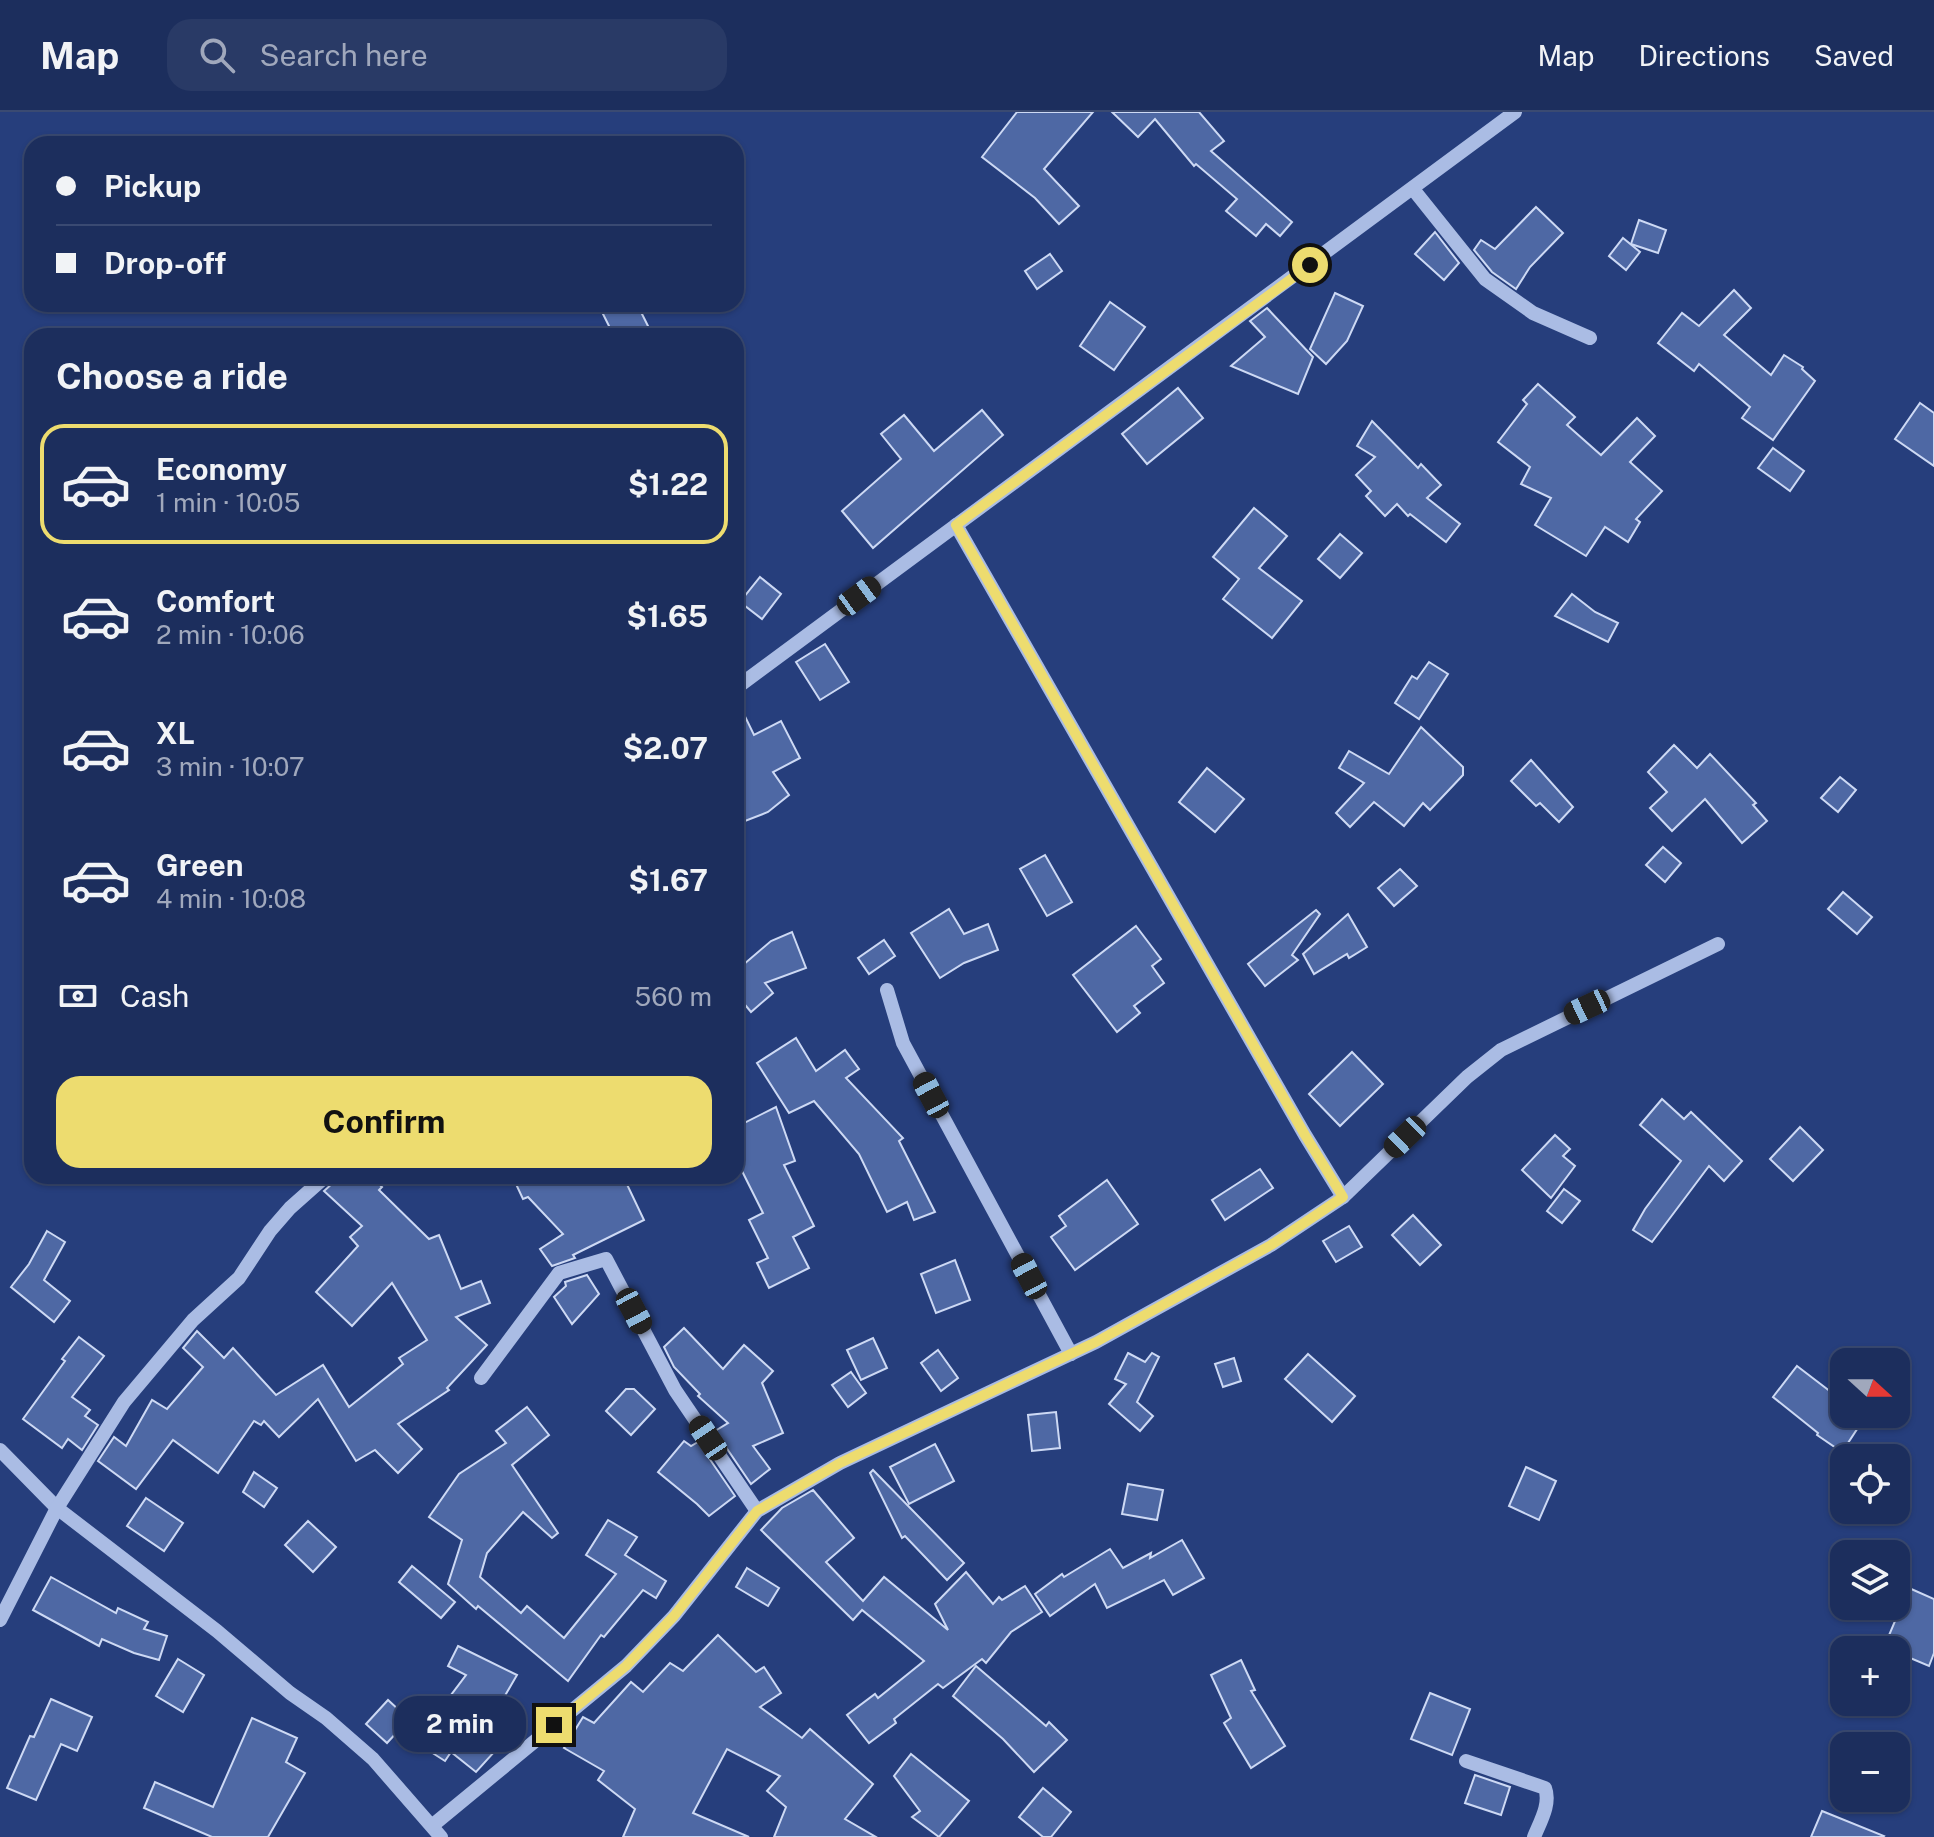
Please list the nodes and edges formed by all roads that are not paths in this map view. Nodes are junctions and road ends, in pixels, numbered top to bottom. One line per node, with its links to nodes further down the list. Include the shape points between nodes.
1 (1515, 112): 2 (street)
2 (1413, 189): 3 (street, via 1485,279 1533,313); 4 (street)
3 (1590, 338)
4 (956, 525): 5 (street); 9 (street)
5 (744, 682)
6 (1718, 944): 9 (street, via 1501,1050)
7 (887, 990): 10 (street, via 903,1043)
8 (317, 1184): 13 (street, via 290,1208 239,1278 193,1320 124,1402)
9 (1343, 1197): 10 (street, via 1271,1245)
10 (1071, 1354): 14 (street, via 840,1463)
11 (481, 1378): 14 (street, via 559,1273 606,1259 675,1390)
12 (0, 1450): 13 (street)
13 (57, 1508): 15 (street); 17 (street, via 326,1718 373,1759)
14 (757, 1511): 17 (street, via 674,1616 626,1666)
15 (0, 1620)
16 (1466, 1761): 18 (street, via 1545,1788 1548,1797)
17 (437, 1831)
18 (1534, 1837)

